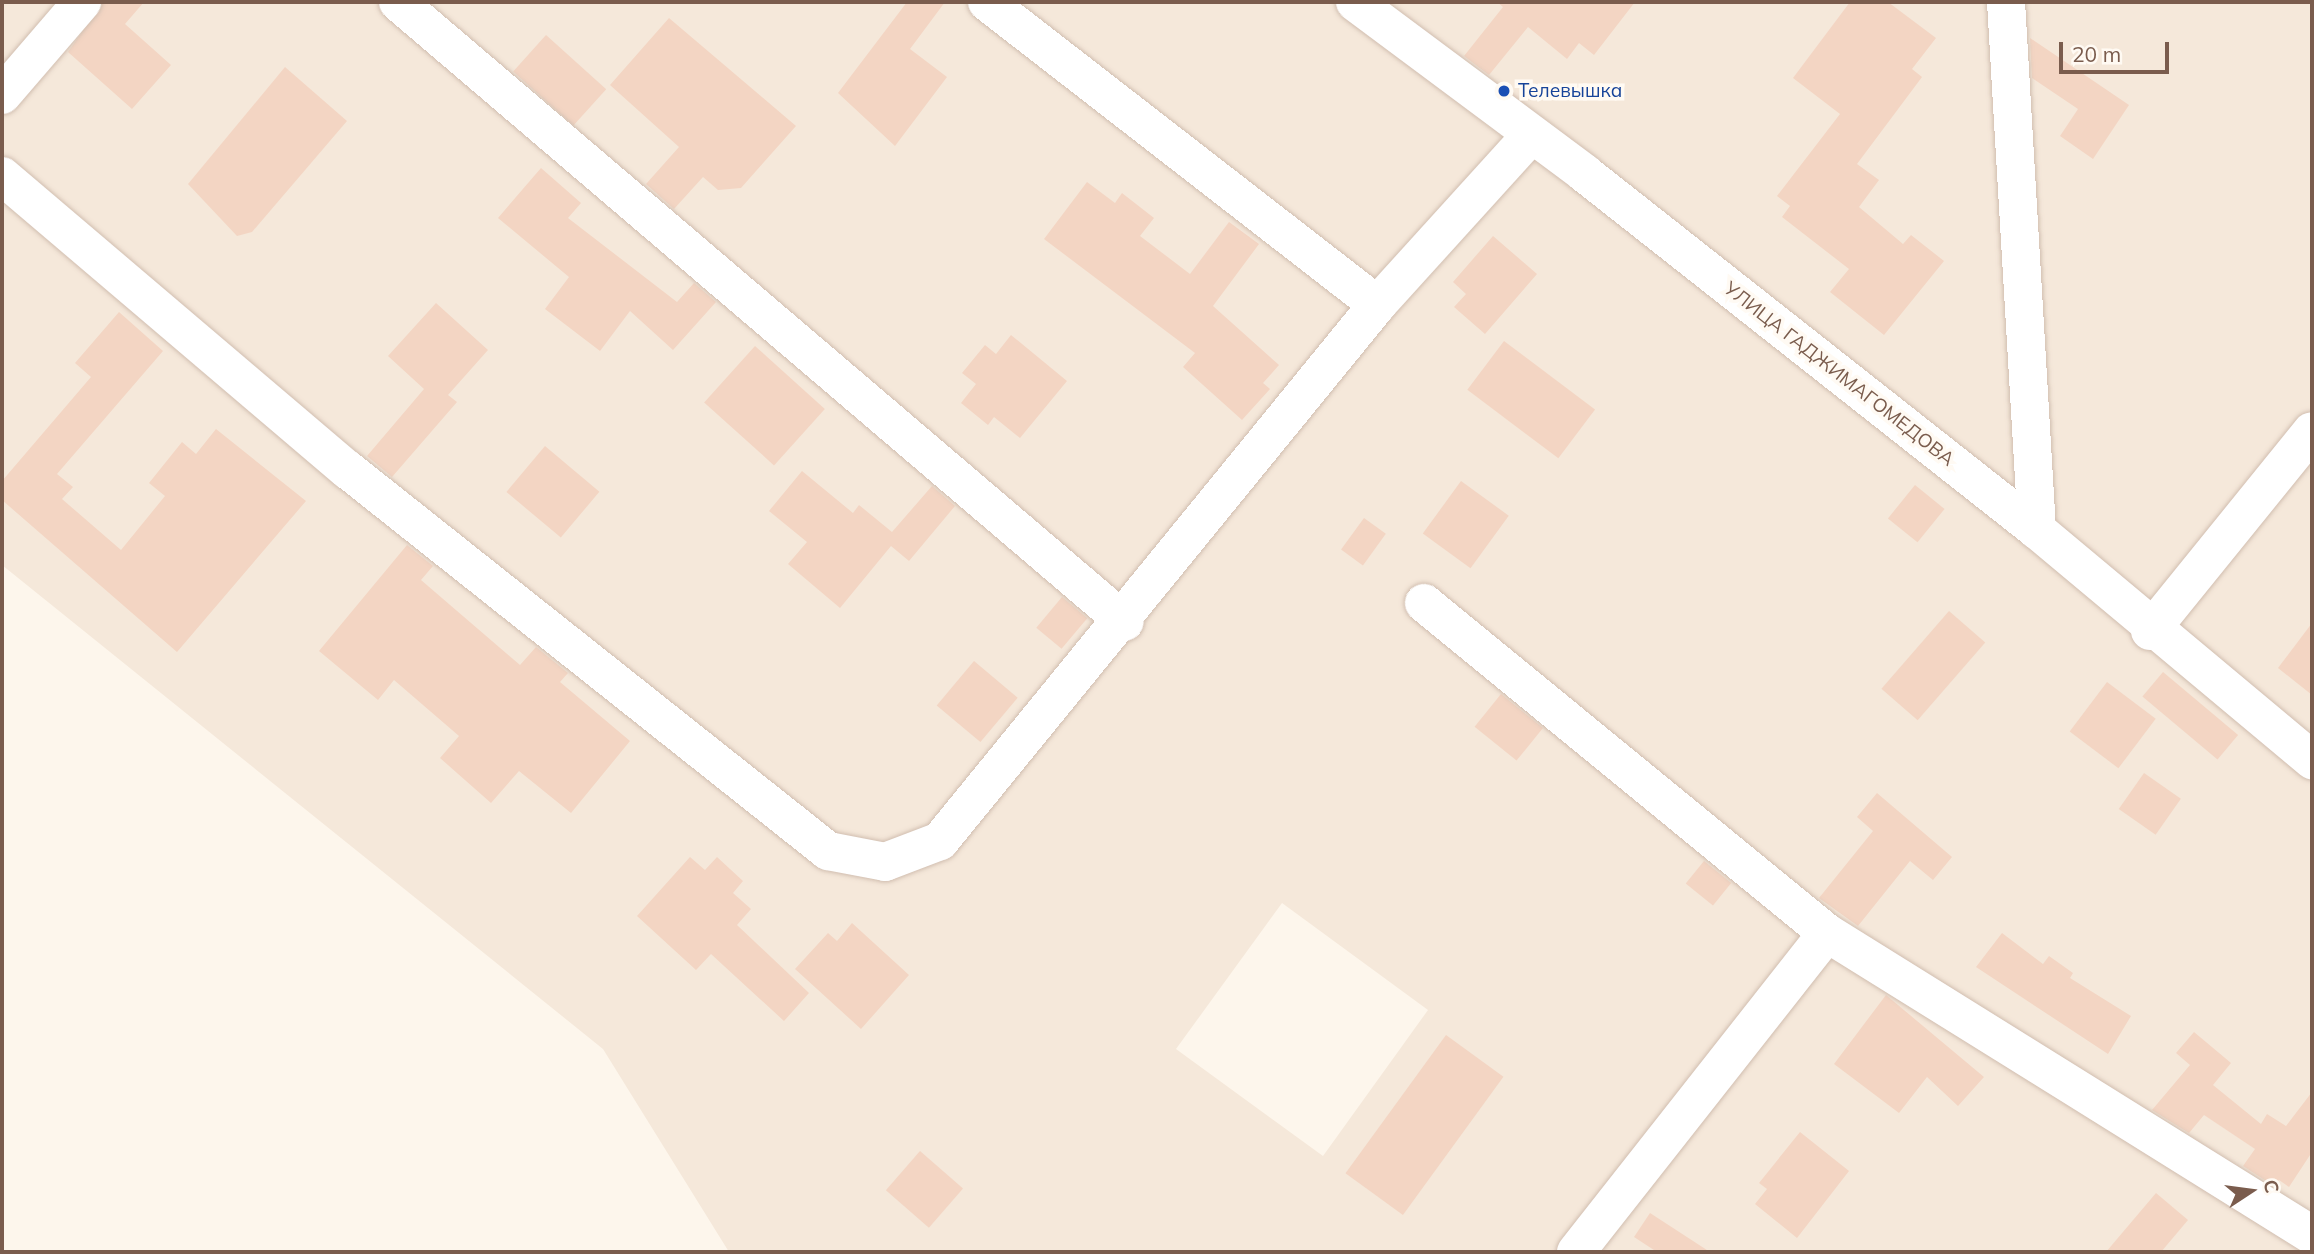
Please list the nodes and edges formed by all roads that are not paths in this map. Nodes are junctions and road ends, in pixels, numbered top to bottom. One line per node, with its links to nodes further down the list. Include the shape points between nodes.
1 (82, 2): 6 (street)
2 (398, 2): 13 (street)
3 (987, 2): 9 (street)
4 (1355, 2): 7 (street, УЛИЦА ГАДЖИМАГОМЕДОВА)
5 (2006, 2): 11 (street)
6 (2, 95)
7 (1531, 135): 9 (street); 11 (street, УЛИЦА ГАДЖИМАГОМЕДОВА)
8 (2, 176): 13 (street, via 348,470 828,851 885,862 940,841)
9 (1377, 305): 13 (street)
10 (2312, 431): 14 (street)
11 (2037, 530): 14 (street, УЛИЦА ГАДЖИМАГОМЕДОВА)
12 (1424, 604): 16 (street)
13 (1125, 622)
14 (2150, 631): 15 (street, УЛИЦА ГАДЖИМАГОМЕДОВА)
15 (2312, 760)
16 (1827, 933): 17 (street); 18 (street)
17 (2312, 1235)
18 (1595, 1247)

